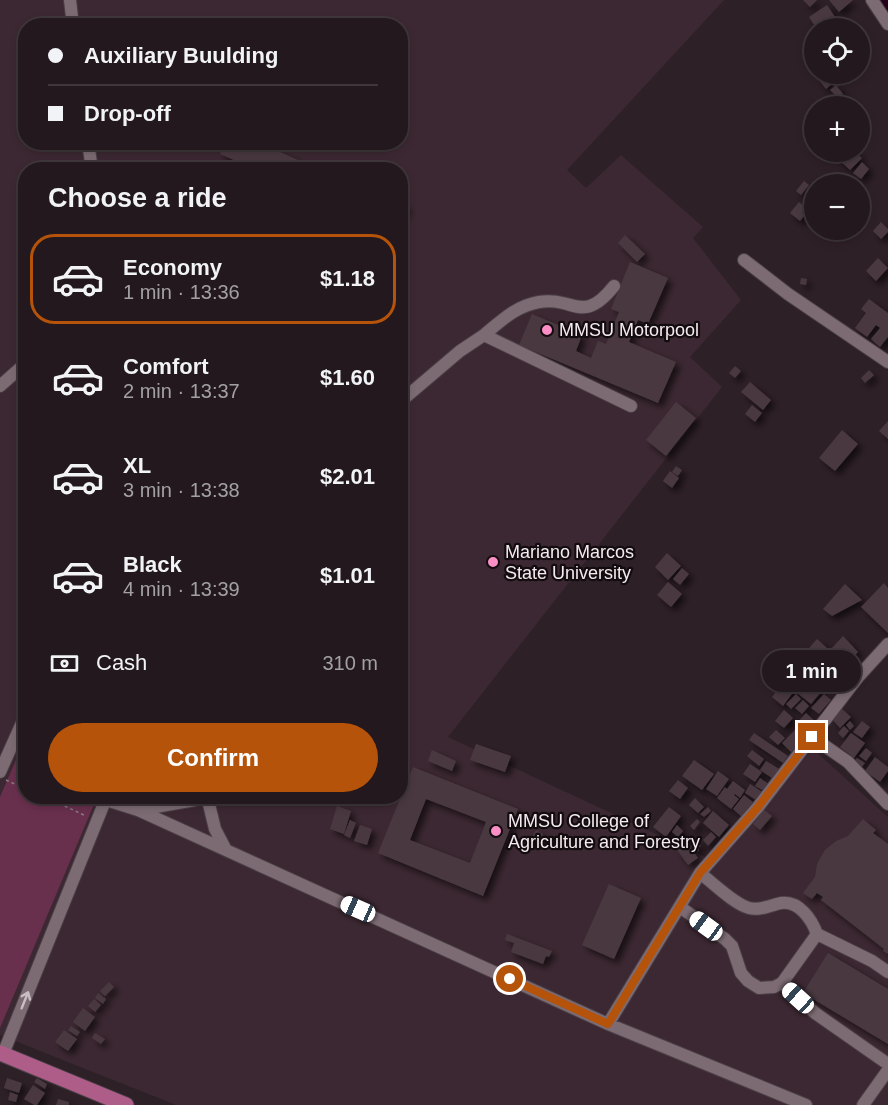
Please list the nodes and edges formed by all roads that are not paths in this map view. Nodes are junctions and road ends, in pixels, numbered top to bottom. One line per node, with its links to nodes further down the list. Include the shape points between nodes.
1 (70, 0): 3 (street)
2 (872, 0): 4 (street)
3 (72, 18)
4 (888, 24)
5 (744, 260): 8 (street)
6 (614, 286): 7 (street, via 604,298 586,308 557,302 526,306 509,314)
7 (484, 335): 11 (street); 12 (street)
8 (888, 362)
9 (18, 370): 10 (street)
10 (0, 386)
11 (408, 395)
12 (631, 406)
13 (888, 644): 15 (street)
14 (18, 731): 16 (street)
15 (812, 737): 21 (street, via 848,762); 24 (street)
16 (1, 766)
17 (104, 804): 30 (street, one-way to 17)
18 (122, 804): 22 (street)
19 (172, 804): 22 (street)
20 (207, 804): 23 (street)
21 (888, 804)
22 (138, 810): 23 (street)
23 (226, 850): 29 (street)
24 (700, 873): 25 (street); 26 (street, via 750,908 784,902 800,908)
25 (680, 907): 28 (street, via 732,946 748,981 759,988); 29 (street)
26 (817, 934): 27 (street); 28 (street)
27 (888, 972)
28 (782, 983): 31 (street, via 815,1013)
29 (608, 1024): 34 (street)
30 (1, 1053): 33 (main road)
31 (888, 1064)
32 (888, 1070): 35 (street)
33 (126, 1105)
34 (806, 1105)
35 (863, 1105)

